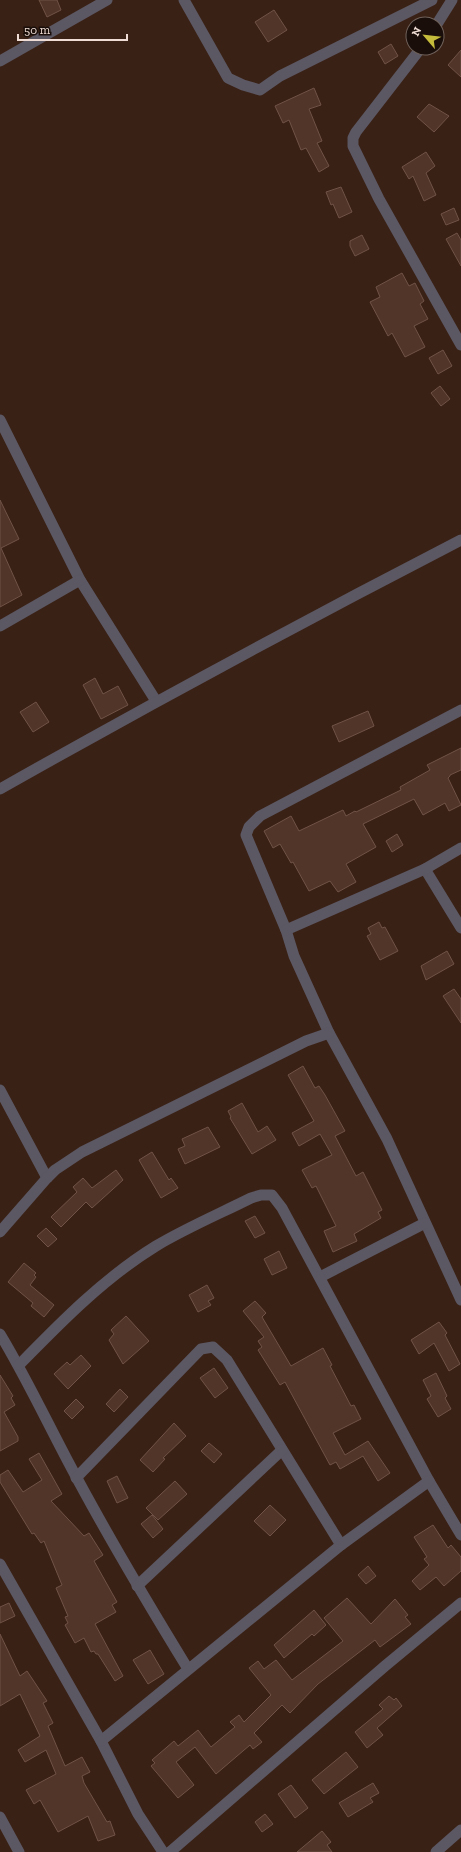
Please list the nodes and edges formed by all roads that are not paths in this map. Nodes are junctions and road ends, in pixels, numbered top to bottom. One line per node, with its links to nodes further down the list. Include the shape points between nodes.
1 (107, 0): 7 (street)
2 (184, 0): 3 (street, via 228,78 260,90 280,76)
3 (432, 0)
4 (452, 0): 5 (street)
5 (442, 16)
6 (415, 56): 8 (street, via 356,132 353,146 379,199)
7 (0, 61)
8 (461, 345)
9 (0, 420): 11 (street)
10 (461, 540): 13 (street)
11 (80, 580): 12 (street); 13 (street)
12 (0, 626)
13 (156, 700): 15 (street)
14 (461, 710): 19 (street, via 252,822 246,835)
15 (0, 789)
16 (461, 848): 17 (street)
17 (425, 869): 18 (street); 19 (street)
18 (461, 928)
19 (286, 930): 20 (street, via 294,956)
20 (329, 1033): 22 (street, via 306,1041 82,1152); 23 (street, via 387,1139)
21 (0, 1090): 22 (street)
22 (47, 1178): 24 (street)
23 (425, 1223): 25 (street); 26 (street)
24 (0, 1232)
25 (320, 1277): 28 (street, via 282,1208 272,1195 261,1195 156,1246 116,1274 73,1311); 31 (street)
26 (461, 1300)
27 (0, 1334): 28 (street)
28 (19, 1365): 30 (street)
29 (282, 1450): 30 (street, via 227,1360 213,1347 201,1349); 33 (street); 35 (street)
30 (76, 1478): 35 (street)
31 (428, 1481): 32 (street); 33 (street)
32 (461, 1534)
33 (340, 1545): 37 (street)
34 (0, 1564): 38 (street)
35 (138, 1586): 37 (street)
36 (461, 1603): 44 (street)
37 (188, 1669): 38 (street)
38 (101, 1741): 43 (street, via 138,1814)
39 (0, 1817): 42 (street)
40 (461, 1830): 41 (street)
41 (440, 1851)
42 (19, 1852)
43 (163, 1852)
44 (170, 1852)

